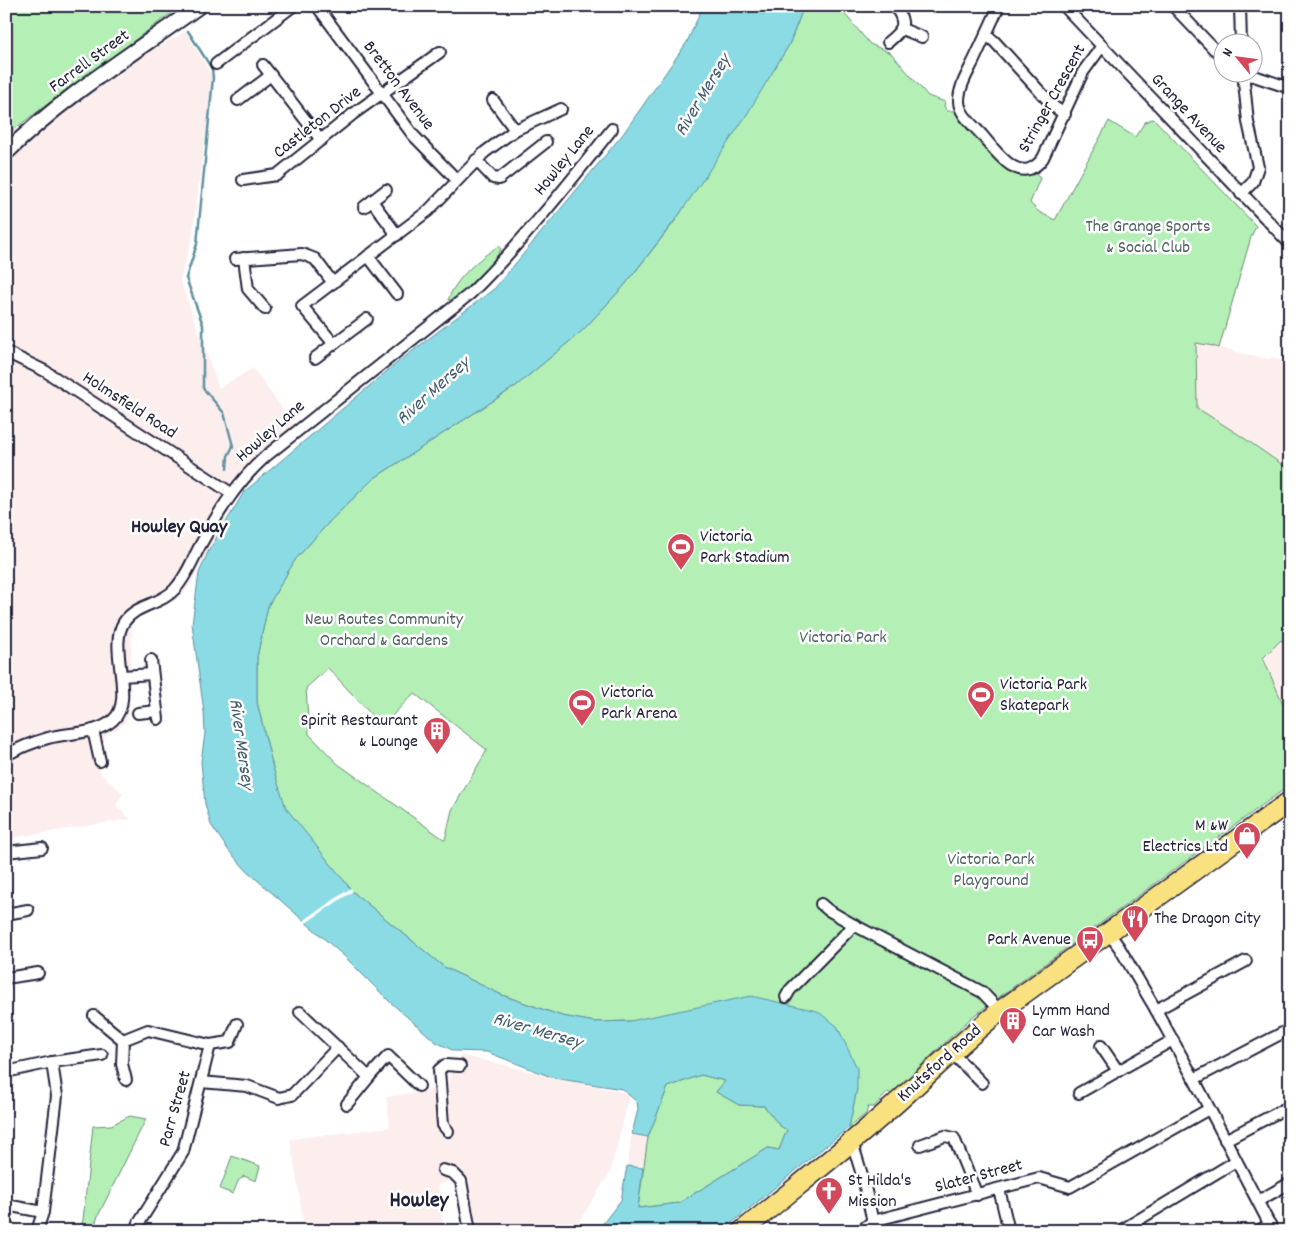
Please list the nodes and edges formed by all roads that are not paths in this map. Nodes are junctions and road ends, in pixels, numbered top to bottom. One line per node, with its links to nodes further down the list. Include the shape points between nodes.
1 (200, 6): 32 (street, Farrell Street, via 72,98)
2 (293, 6): 17 (street)
3 (317, 6): 23 (street, Bretton Avenue)
4 (895, 6): 9 (street, via 903,21)
5 (999, 6): 11 (street, Stringer Crescent)
6 (1064, 6): 14 (street, Grange Avenue)
7 (1173, 6): 15 (street)
8 (1240, 6): 10 (street)
9 (902, 29): 12 (street); 13 (street)
10 (1240, 32)
11 (986, 35): 27 (street, via 1054,107); 27 (street, Stringer Crescent, via 962,88 959,103 963,113 1005,162 1018,169 1036,166)
12 (922, 37)
13 (888, 42)
14 (1102, 46): 27 (street, Stringer Crescent, via 1083,72); 37 (street, Grange Avenue)
15 (1214, 48)
16 (440, 52): 23 (street, Castleton Drive)
17 (216, 64)
18 (263, 65): 19 (street)
19 (271, 75): 24 (street); 30 (street)
20 (1264, 79): 22 (street)
21 (1244, 82): 37 (street, via 1258,167 1253,182)
22 (1290, 88)
23 (382, 93): 30 (street, Castleton Drive); 35 (street, Bretton Avenue, via 413,135)
24 (238, 100)
25 (493, 100): 29 (street)
26 (562, 109): 29 (street)
27 (1065, 114)
28 (612, 129): 48 (street, Howley Lane, via 557,198 471,293 266,456)
29 (515, 130): 33 (street)
30 (321, 140): 34 (street, Castleton Drive, via 277,175)
31 (546, 142): 33 (street, via 498,179 493,178)
32 (6, 153)
33 (476, 160): 35 (street)
34 (243, 180)
35 (457, 180): 38 (street, via 428,211)
36 (386, 190): 38 (street, via 368,204)
37 (1241, 194): 39 (street, Grange Avenue)
38 (397, 234): 40 (street)
39 (1290, 244)
40 (368, 256): 41 (street); 42 (street)
41 (333, 283): 43 (street, via 315,259 302,254 240,259 248,289); 45 (street, via 302,306)
42 (397, 294)
43 (265, 309)
44 (367, 319): 45 (street)
45 (334, 344): 47 (street)
46 (6, 352): 48 (street, Holmsfield Road, via 46,372)
47 (315, 358)
48 (231, 493): 51 (street, Howley Lane, via 173,592 143,607 125,621 118,644)
49 (151, 660): 50 (street)
50 (152, 674): 51 (street); 52 (street, via 158,715)
51 (122, 676): 53 (street, Howley Lane, via 119,714)
52 (138, 713)
53 (92, 730): 54 (street, Howley Lane, via 48,738); 55 (street)
54 (6, 755)
55 (100, 761)
56 (1290, 801): 63 (highway, Knutsford Road)
57 (42, 848): 58 (street)
58 (6, 852)
59 (821, 904): 62 (street)
60 (28, 910): 61 (street)
61 (6, 914)
62 (854, 925): 67 (street); 69 (street, via 982,992)
63 (1108, 932): 68 (street); 69 (highway, Knutsford Road)
64 (1246, 961): 68 (street)
65 (38, 973): 66 (street)
66 (6, 978)
67 (786, 997)
68 (1156, 1010): 75 (street)
69 (1000, 1011): 79 (highway, Knutsford Road)
70 (300, 1012): 78 (street)
71 (94, 1016): 74 (street)
72 (237, 1024): 76 (street, via 230,1042)
73 (1290, 1029): 86 (street)
74 (123, 1040): 76 (street, via 148,1030); 87 (street, via 122,1064)
75 (1173, 1040): 83 (street); 86 (street)
76 (210, 1045): 88 (street, Parr Street)
77 (1101, 1046): 83 (street)
78 (338, 1047): 85 (street); 88 (street, via 292,1095 279,1098 247,1086)
79 (951, 1052): 89 (street); 97 (highway, Knutsford Road)
80 (102, 1055): 81 (street)
81 (52, 1062): 84 (street); 106 (street, via 57,1096)
82 (460, 1066): 95 (street, via 445,1065 439,1070 443,1125)
83 (1118, 1071): 91 (street)
84 (6, 1072)
85 (369, 1077): 90 (street, via 388,1056); 92 (street)
86 (1194, 1079): 94 (street)
87 (126, 1080)
88 (201, 1082): 110 (street, Parr Street, via 183,1152)
89 (982, 1083)
90 (419, 1086)
91 (1079, 1093)
92 (347, 1104)
93 (1290, 1106): 96 (street)
94 (1209, 1109): 96 (street); 102 (street, Slater Street, via 1070,1187 1039,1178)
95 (448, 1131)
96 (1225, 1140): 99 (street)
97 (852, 1142): 107 (street); 112 (highway, Knutsford Road)
98 (920, 1145): 103 (street, via 946,1136 954,1138)
99 (1236, 1161): 104 (street); 115 (street)
100 (442, 1170): 111 (street, via 453,1173 461,1181)
101 (1290, 1183): 104 (street)
102 (999, 1189): 103 (street, Slater Street); 114 (street)
103 (976, 1195): 107 (street, Slater Street)
104 (1258, 1201): 108 (street)
105 (6, 1205): 106 (street)
106 (43, 1212): 109 (street)
107 (874, 1226): 113 (street, Slater Street)
108 (1271, 1228): 116 (street)
109 (37, 1231)
110 (136, 1231)
111 (470, 1231)
112 (742, 1231)
113 (860, 1231)
114 (1009, 1231)
115 (1120, 1231)
116 (1258, 1231)

